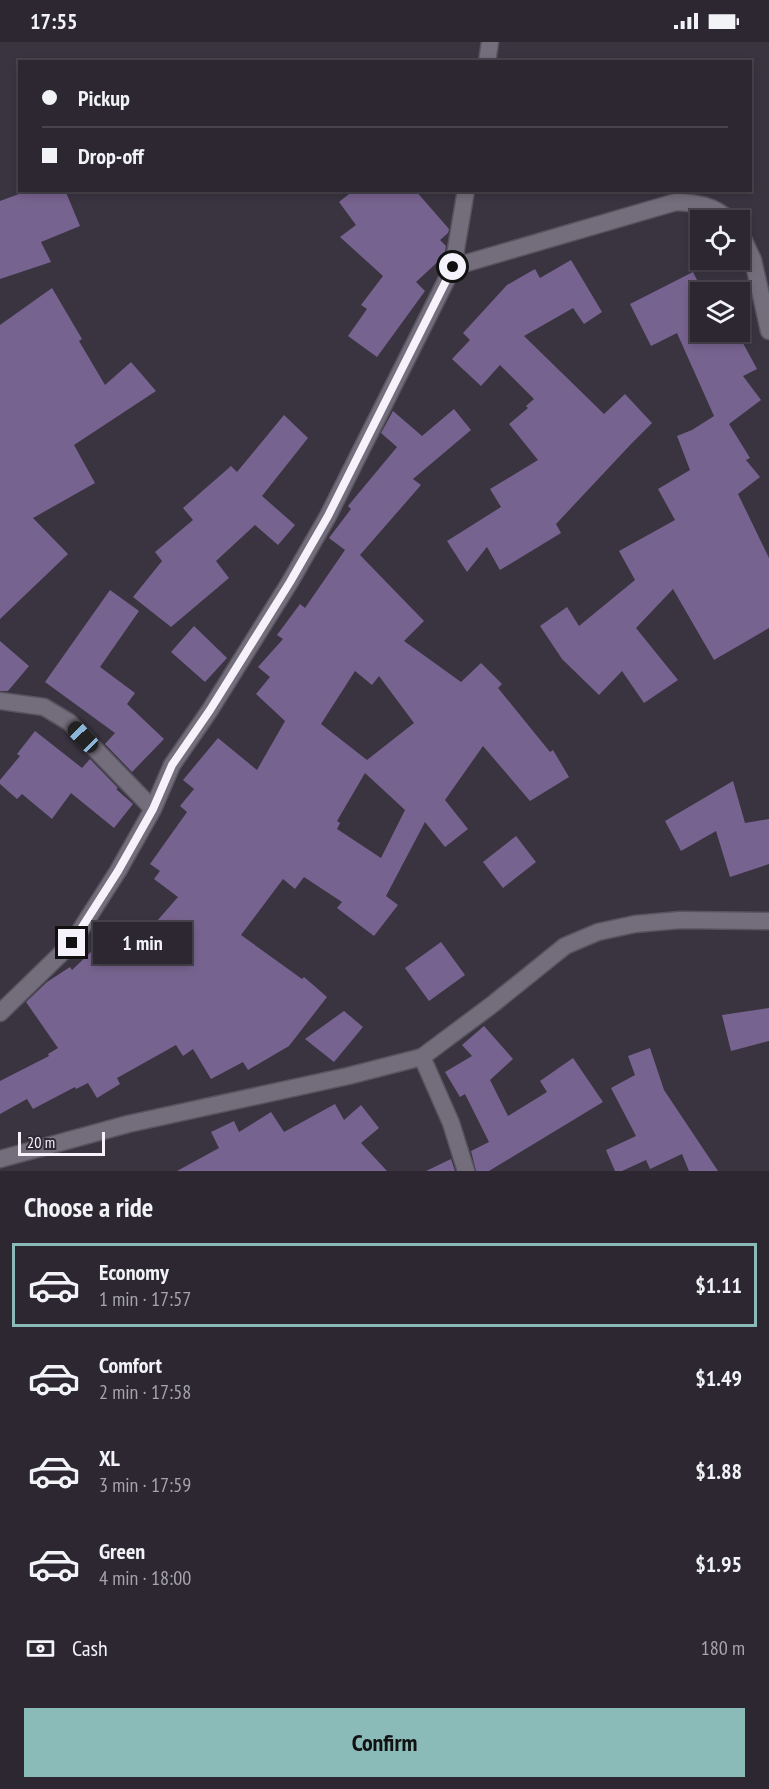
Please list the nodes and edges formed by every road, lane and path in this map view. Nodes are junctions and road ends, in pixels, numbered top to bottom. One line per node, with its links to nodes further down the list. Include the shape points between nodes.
1 (490, 42): 2 (street)
2 (487, 60)
3 (465, 192): 6 (street)
4 (716, 210): 6 (street, via 676,202)
5 (750, 254): 7 (street)
6 (453, 267): 9 (street, via 328,516 210,710 172,765)
7 (769, 331)
8 (0, 701): 9 (street, via 45,707 69,722)
9 (153, 809): 11 (street, via 72,943)
10 (769, 921): 12 (street, via 680,920 598,932 565,946)
11 (0, 1013)
12 (422, 1057): 13 (street, via 128,1124); 14 (street, via 451,1123)
13 (0, 1159)
14 (466, 1171)

